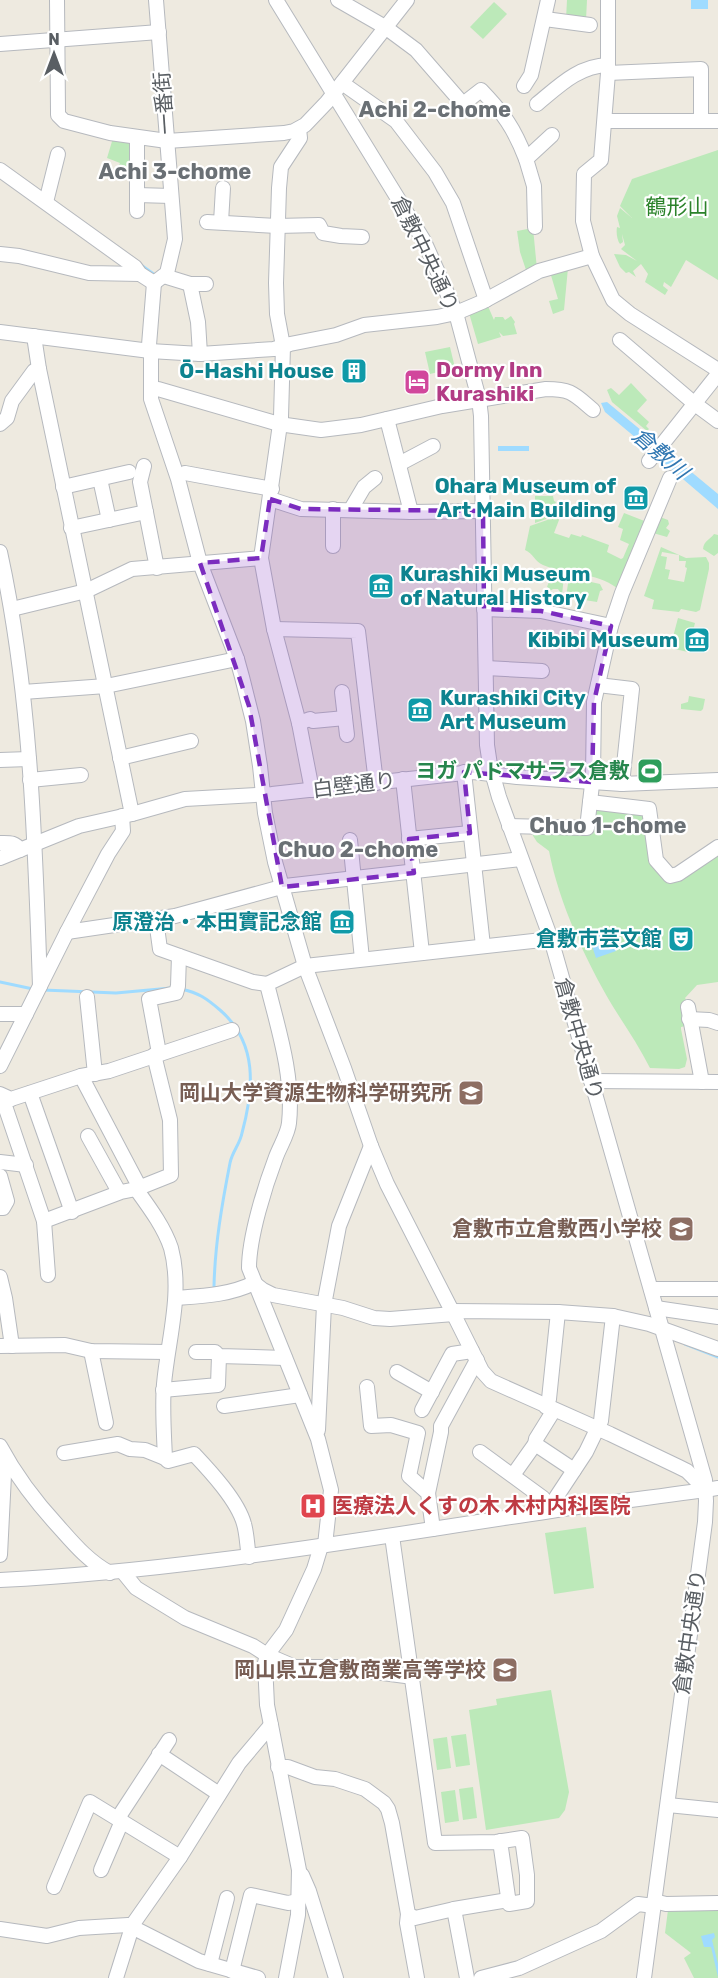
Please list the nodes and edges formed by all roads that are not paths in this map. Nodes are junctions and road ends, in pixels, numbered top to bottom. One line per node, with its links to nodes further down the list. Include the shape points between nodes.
1 (57, 0): 12 (street)
2 (156, 0): 11 (street, 一番街)
3 (276, 0): 16 (street, 倉敷中央通り)
4 (338, 0): 10 (street)
5 (407, 0): 10 (street)
6 (608, 0): 14 (street)
7 (545, 1): 8 (street)
8 (545, 19): 9 (street); 15 (street, via 531,75)
9 (590, 26)
10 (385, 27): 16 (street); 26 (street, via 416,50 463,104 481,90 504,114)
11 (159, 32): 12 (street); 24 (street, 一番街)
12 (57, 40): 13 (street); 23 (street, via 60,118)
13 (0, 44)
14 (608, 69): 17 (street, via 595,65 573,74); 18 (street); 19 (street, via 701,69)
15 (524, 86)
16 (334, 93): 21 (street); 44 (street, via 396,121 435,172 454,206); 45 (street, 倉敷中央通り, via 424,241)
17 (537, 104)
18 (605, 121): 19 (street); 39 (street, via 601,160 584,174 583,221)
19 (701, 121): 20 (street)
20 (718, 121)
21 (299, 129): 24 (street); 35 (street, via 300,138 281,167)
22 (552, 135): 26 (street)
23 (137, 138): 24 (street); 29 (street)
24 (167, 141): 30 (street, 一番街)
25 (58, 154): 31 (street)
26 (526, 159): 36 (street, via 534,186)
27 (0, 170): 31 (street)
28 (223, 188): 35 (street, via 214,222)
29 (137, 195): 30 (street); 33 (street)
30 (171, 196): 41 (street, 一番街, via 175,239 167,273)
31 (46, 199): 40 (street)
32 (318, 210): 34 (street)
33 (137, 211)
34 (319, 225): 35 (street); 37 (street, via 323,233)
35 (277, 226): 49 (street, via 277,314)
36 (535, 227)
37 (362, 237)
38 (0, 254): 40 (street, via 89,273)
39 (592, 256): 44 (street, via 539,271); 53 (street, via 613,300)
40 (140, 274): 41 (street)
41 (159, 280): 42 (street); 50 (street, 一番街)
42 (190, 284): 43 (street); 51 (street)
43 (206, 284)
44 (486, 300): 45 (street)
45 (456, 312): 49 (street, via 364,325); 55 (street, 倉敷中央通り)
46 (0, 332): 47 (street)
47 (34, 336): 50 (street); 52 (street)
48 (620, 340): 56 (street)
49 (283, 346): 51 (street, via 255,352); 61 (street)
50 (150, 351): 51 (street); 54 (street, 一番街)
51 (200, 354)
52 (39, 369): 60 (street, via 12,401 7,418); 71 (street)
53 (718, 372): 56 (street)
54 (152, 390): 61 (street); 83 (street, 一番街, via 151,399)
55 (479, 399): 57 (street, via 560,389 572,392); 58 (street); 75 (street, 倉敷中央通り)
56 (695, 404): 59 (street); 63 (street)
57 (593, 410)
58 (387, 419): 61 (street, via 321,430); 64 (street)
59 (718, 421)
60 (0, 424)
61 (279, 424): 72 (street)
62 (433, 446): 64 (street)
63 (652, 458)
64 (399, 464): 77 (street)
65 (144, 466): 76 (street, via 140,482)
66 (129, 472): 70 (street)
67 (185, 473): 72 (street)
68 (375, 478): 74 (street, via 364,487)
69 (670, 478): 88 (street)
70 (100, 479): 71 (street); 78 (street)
71 (63, 487): 79 (street)
72 (271, 494): 73 (street, via 301,508); 82 (street)
73 (333, 508): 74 (street); 80 (street)
74 (351, 509): 77 (street)
75 (483, 511): 77 (street); 86 (street, 倉敷中央通り)
76 (146, 512): 78 (street); 84 (street)
77 (411, 512)
78 (109, 520): 79 (street)
79 (71, 528): 85 (street)
80 (333, 546)
81 (0, 552): 87 (street)
82 (261, 558): 83 (street); 89 (street)
83 (204, 563): 84 (street); 90 (street, 一番街)
84 (157, 568): 85 (street, via 132,569)
85 (86, 591): 87 (street); 94 (street)
86 (484, 609): 88 (street, via 541,611); 91 (street, 倉敷中央通り)
87 (8, 613): 95 (street)
88 (611, 626): 93 (street)
89 (274, 629): 98 (street); 111 (street, via 358,631)
90 (237, 658): 94 (street); 114 (street, 一番街, via 253,721)
91 (486, 668): 92 (street); 105 (street, 倉敷中央通り, via 487,745)
92 (542, 671)
93 (598, 685): 110 (street); 112 (street, via 632,689)
94 (106, 686): 95 (street); 101 (street)
95 (23, 692): 102 (street)
96 (342, 692): 97 (street)
97 (345, 718): 98 (street); 99 (street)
98 (299, 723): 113 (street)
99 (347, 735)
100 (192, 741): 101 (street)
101 (120, 758): 116 (street)
102 (29, 759): 103 (street); 108 (street)
103 (0, 760)
104 (464, 772): 105 (street, 白壁通り); 107 (street, 白壁通り); 118 (street)
105 (492, 774): 110 (street, 白壁通り); 117 (street, 倉敷中央通り)
106 (81, 775): 108 (street)
107 (403, 779): 111 (street, 白壁通り); 120 (street)
108 (30, 780): 122 (street)
109 (718, 780): 112 (street, 白壁通り)
110 (592, 782): 112 (street, 白壁通り); 115 (street)
111 (376, 783): 113 (street, 白壁通り)
112 (622, 784)
113 (312, 790): 114 (street, 白壁通り)
114 (264, 795): 116 (street, 白壁通り, via 185,799); 130 (street, 一番街, via 265,813)
115 (590, 802): 117 (street, via 587,828); 123 (street, via 649,808 656,861 670,876)
116 (127, 815): 122 (street, 白壁通り, via 79,826); 132 (street, via 123,831)
117 (509, 826): 126 (street, 倉敷中央通り)
118 (470, 833): 120 (street); 127 (street)
119 (350, 840): 129 (street)
120 (410, 840): 128 (street)
121 (0, 843): 124 (street, via 17,845)
122 (35, 843): 124 (street, 白壁通り); 140 (street)
123 (718, 847)
124 (20, 850): 125 (street, 白壁通り)
125 (0, 858)
126 (521, 859): 127 (street); 133 (street, 倉敷中央通り)
127 (474, 865): 128 (street); 134 (street)
128 (414, 873): 129 (street); 135 (street)
129 (354, 878): 130 (street); 137 (street)
130 (286, 886): 131 (street); 138 (street, 一番街)
131 (156, 920): 132 (street); 136 (street, via 160,949)
132 (67, 932): 140 (street)
133 (551, 939): 134 (street); 149 (street, 倉敷中央通り)
134 (483, 946): 135 (street)
135 (422, 953): 137 (street)
136 (179, 956): 139 (street); 146 (street, via 177,989 149,999)
137 (362, 959): 138 (street)
138 (308, 966): 139 (street); 155 (street, 一番街)
139 (267, 984): 166 (street, via 289,1080 289,1125 249,1254)
140 (39, 988): 143 (street)
141 (87, 997): 148 (street)
142 (0, 1014): 143 (street)
143 (26, 1014): 147 (street)
144 (718, 1023): 150 (street, via 688,1013)
145 (232, 1030): 146 (street)
146 (157, 1054): 148 (street); 159 (street, via 170,1120 171,1175)
147 (0, 1066)
148 (88, 1075): 152 (street); 159 (street)
149 (591, 1081): 150 (street); 167 (street, 倉敷中央通り)
150 (702, 1082): 151 (street)
151 (718, 1082)
152 (30, 1093): 153 (street); 162 (street)
153 (5, 1096): 157 (street)
154 (87, 1137): 160 (street)
155 (371, 1146): 170 (street, via 339,1226); 172 (street, 一番街)
156 (0, 1162): 157 (street)
157 (26, 1165): 163 (street)
158 (0, 1176): 161 (street, via 8,1201)
159 (138, 1189): 160 (street); 169 (street, via 170,1245)
160 (119, 1192): 162 (street)
161 (0, 1208)
162 (72, 1212): 163 (street)
163 (44, 1221): 164 (street)
164 (48, 1275)
165 (0, 1277): 177 (street, via 5,1298)
166 (254, 1283): 169 (street, via 214,1295); 170 (street, via 273,1294); 184 (street)
167 (651, 1288): 168 (street); 171 (street, 倉敷中央通り)
168 (718, 1289)
169 (176, 1298): 180 (street)
170 (324, 1307): 172 (street, via 390,1319); 195 (street)
171 (656, 1308): 174 (street); 176 (street, 倉敷中央通り)
172 (456, 1313): 173 (street); 183 (street, 一番街)
173 (558, 1316): 175 (street); 191 (street)
174 (718, 1317)
175 (612, 1320): 176 (street, via 636,1321); 194 (street)
176 (662, 1329): 178 (street); 204 (street, 倉敷中央通り, via 703,1471)
177 (6, 1346): 179 (street, via 65,1345)
178 (718, 1349)
179 (91, 1351): 180 (street); 193 (street)
180 (167, 1352): 187 (street)
181 (196, 1352): 182 (street, via 214,1352)
182 (219, 1356): 184 (street); 187 (street, via 218,1385)
183 (474, 1356): 188 (street, via 453,1354); 191 (street, 一番街, via 490,1381); 205 (street, via 441,1426)
184 (285, 1358): 189 (street)
185 (397, 1372): 188 (street)
186 (366, 1387): 205 (street, via 370,1426 391,1425 418,1433 409,1476)
187 (163, 1390): 200 (street)
188 (432, 1392): 192 (street)
189 (300, 1395): 190 (street); 195 (street)
190 (225, 1406)
191 (549, 1406): 194 (street, 一番街); 196 (street)
192 (422, 1410)
193 (106, 1423)
194 (607, 1428): 201 (street); 204 (street, 一番街, via 646,1446)
195 (318, 1439): 209 (street, via 331,1495)
196 (536, 1444): 201 (street); 202 (street)
197 (0, 1451): 203 (street)
198 (480, 1452): 202 (street)
199 (64, 1453): 200 (street, via 118,1444)
200 (165, 1458): 211 (street, via 168,1461 194,1455 205,1465 244,1522)
201 (574, 1470): 206 (street, via 555,1499)
202 (513, 1475): 206 (street)
203 (13, 1480): 210 (street); 212 (street, via 79,1551)
204 (712, 1489): 206 (street); 221 (street, 倉敷中央通り)
205 (428, 1493): 207 (street)
206 (553, 1510): 207 (street)
207 (433, 1529): 208 (street)
208 (392, 1536): 209 (street); 215 (street)
209 (323, 1546): 211 (street); 214 (street, via 286,1630)
210 (0, 1555)
211 (249, 1557): 212 (street)
212 (116, 1573): 213 (street); 214 (street, via 183,1622)
213 (0, 1580)
214 (267, 1654): 215 (street, via 295,1667 337,1667); 216 (street)
215 (412, 1677): 224 (street, via 435,1843)
216 (271, 1725): 219 (street); 220 (street)
217 (169, 1740): 218 (street)
218 (159, 1754): 220 (street); 223 (street)
219 (282, 1766): 227 (street); 235 (street, via 364,1789 384,1803 392,1822)
220 (219, 1794): 225 (street)
221 (668, 1805): 222 (street); 233 (street, 倉敷中央通り)
222 (718, 1810)
223 (120, 1820): 225 (street); 226 (street); 228 (street, via 90,1802)
224 (500, 1841): 230 (street); 230 (street, via 522,1838 527,1901 509,1904)
225 (180, 1857): 236 (street)
226 (101, 1870)
227 (299, 1870): 231 (street); 244 (street)
228 (54, 1887)
229 (227, 1898): 238 (street)
230 (508, 1900): 234 (street)
231 (299, 1901): 240 (street, via 251,1895); 243 (street)
232 (718, 1903): 233 (street)
233 (654, 1904): 239 (street, via 638,1904 601,1931); 248 (street, 倉敷中央通り)
234 (454, 1909): 235 (street, via 415,1918); 246 (street)
235 (408, 1914): 245 (street)
236 (132, 1928): 237 (street, via 79,1928 47,1936); 238 (street); 241 (street)
237 (0, 1929)
238 (210, 1964): 240 (street)
239 (529, 1971): 247 (street)
240 (227, 1973): 242 (street)
241 (116, 1978)
242 (258, 1978)
243 (286, 1978)
244 (336, 1978)
245 (417, 1978)
246 (467, 1978)
247 (481, 1978)
248 (644, 1978)

